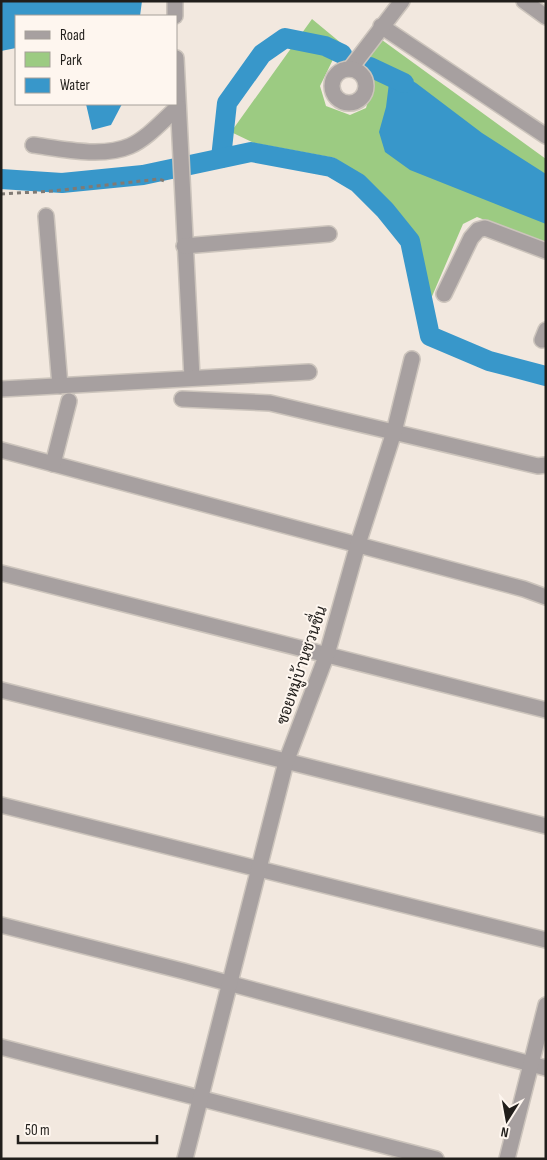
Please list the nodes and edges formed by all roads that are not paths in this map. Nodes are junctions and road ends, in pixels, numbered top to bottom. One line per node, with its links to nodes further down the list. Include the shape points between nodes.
1 (174, 1): 4 (street)
2 (402, 1): 6 (street)
3 (524, 1): 5 (street)
4 (175, 15)
5 (546, 17)
6 (381, 26): 7 (street); 9 (street)
7 (350, 69)
8 (178, 107): 10 (street, via 149,133 117,150); 13 (street)
9 (546, 136)
10 (33, 145)
11 (46, 216): 19 (street)
12 (329, 234): 13 (street)
13 (184, 246): 18 (street)
14 (546, 251): 15 (street, via 485,228 478,230)
15 (444, 294)
16 (412, 359): 23 (street, ซอยหมู่บ้านชวนชื่น)
17 (309, 372): 18 (street)
18 (192, 378): 19 (street)
19 (60, 386): 20 (street)
20 (1, 389)
21 (182, 399): 23 (street, via 270,403)
22 (69, 401): 25 (street)
23 (394, 432): 26 (street, via 538,466); 27 (street, ซอยหมู่บ้านชวนชื่น)
24 (1, 450): 25 (street)
25 (53, 464): 27 (street)
26 (546, 465)
27 (358, 544): 29 (street); 30 (street, ซอยหมู่บ้านชวนชื่น)
28 (1, 573): 30 (street)
29 (546, 597)
30 (327, 654): 32 (street); 33 (street, ซอยหมู่บ้านชวนชื่น)
31 (1, 690): 33 (street)
32 (546, 710)
33 (286, 762): 35 (street); 36 (street, ซอยหมู่บ้านชวนชื่น)
34 (1, 805): 36 (street)
35 (546, 826)
36 (259, 869): 38 (street); 39 (street, ซอยหมู่บ้านชวนชื่น)
37 (1, 926): 39 (street)
38 (546, 940)
39 (230, 985): 42 (street); 44 (street, ซอยหมู่บ้านชวนชื่น)
40 (546, 1005): 42 (street)
41 (1, 1047): 44 (street)
42 (530, 1064): 43 (street); 47 (street)
43 (546, 1068)
44 (201, 1098): 45 (street, ซอยหมู่บ้านชวนชื่น); 46 (street)
45 (185, 1159)
46 (436, 1159)
47 (507, 1159)

